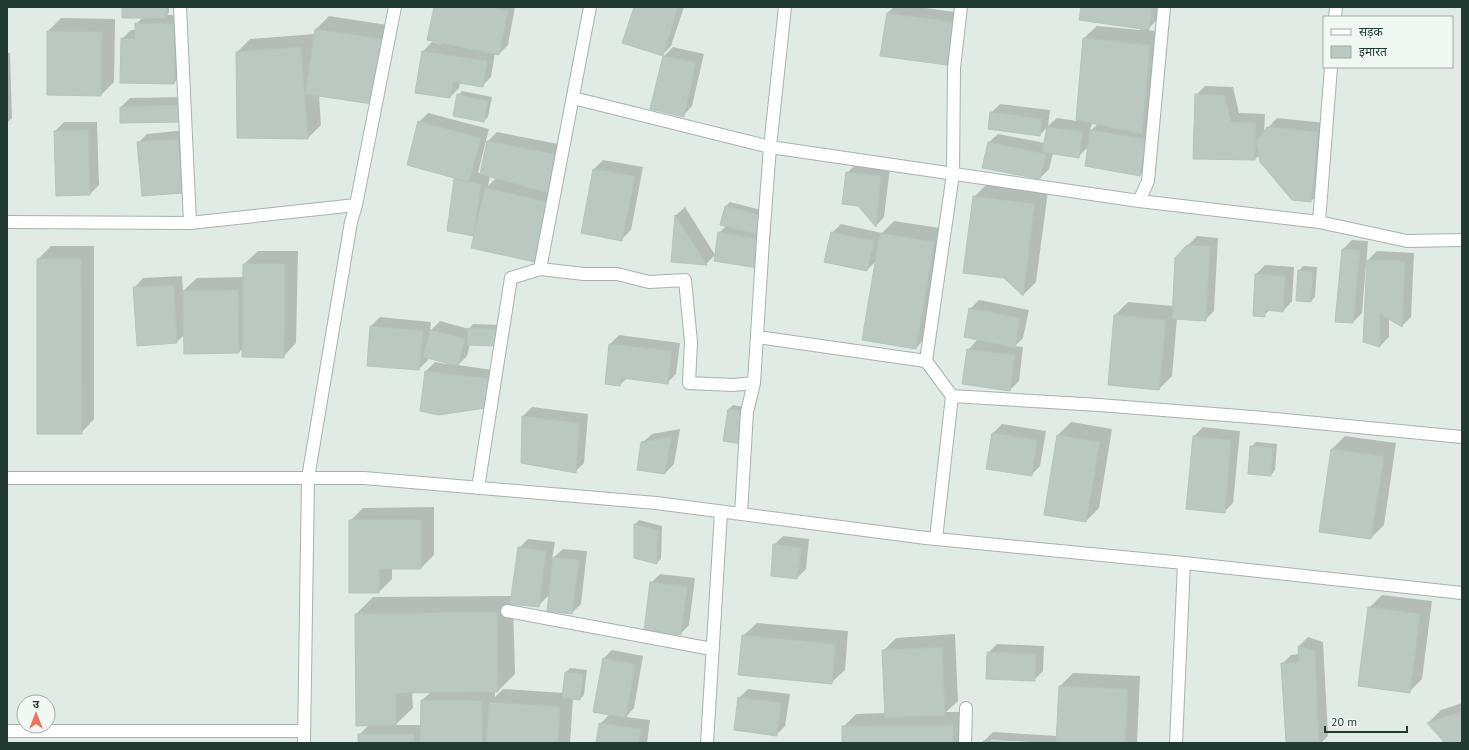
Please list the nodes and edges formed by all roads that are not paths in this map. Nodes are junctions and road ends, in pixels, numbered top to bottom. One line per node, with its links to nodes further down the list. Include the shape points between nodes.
1 (180, 7): 16 (street)
2 (396, 7): 12 (street)
3 (590, 7): 8 (street)
4 (785, 7): 9 (street)
5 (962, 7): 10 (street, via 954,68)
6 (1164, 7): 11 (street, via 1148,181)
7 (1331, 68): 15 (street)
8 (573, 98): 9 (street); 18 (street)
9 (770, 147): 10 (street); 19 (street)
10 (953, 174): 11 (street); 20 (street)
11 (1138, 201): 15 (street)
12 (356, 205): 16 (street); 25 (street, via 350,222)
13 (7, 210): 14 (street)
14 (7, 222): 16 (street)
15 (1319, 222): 17 (street, via 1407,240)
16 (190, 223)
17 (1462, 240)
18 (540, 269): 21 (street, via 584,274 617,274 649,282 685,280 691,342 688,382); 26 (street, via 511,278)
19 (758, 337): 20 (street); 21 (street)
20 (926, 361): 22 (street)
21 (754, 384): 28 (street, via 747,412)
22 (952, 396): 23 (street, via 1265,418); 29 (street)
23 (1462, 437)
24 (7, 478): 25 (street)
25 (308, 478): 26 (street, via 364,478); 36 (street)
26 (478, 488): 27 (street, via 656,503)
27 (721, 512): 28 (street); 33 (street)
28 (741, 514): 29 (street)
29 (936, 539): 30 (street)
30 (1184, 563): 31 (street); 39 (street)
31 (1462, 593)
32 (507, 611): 33 (street)
33 (712, 649): 37 (street)
34 (966, 708): 38 (street)
35 (7, 731): 36 (street)
36 (304, 737)
37 (706, 743)
38 (965, 743)
39 (1176, 743)

